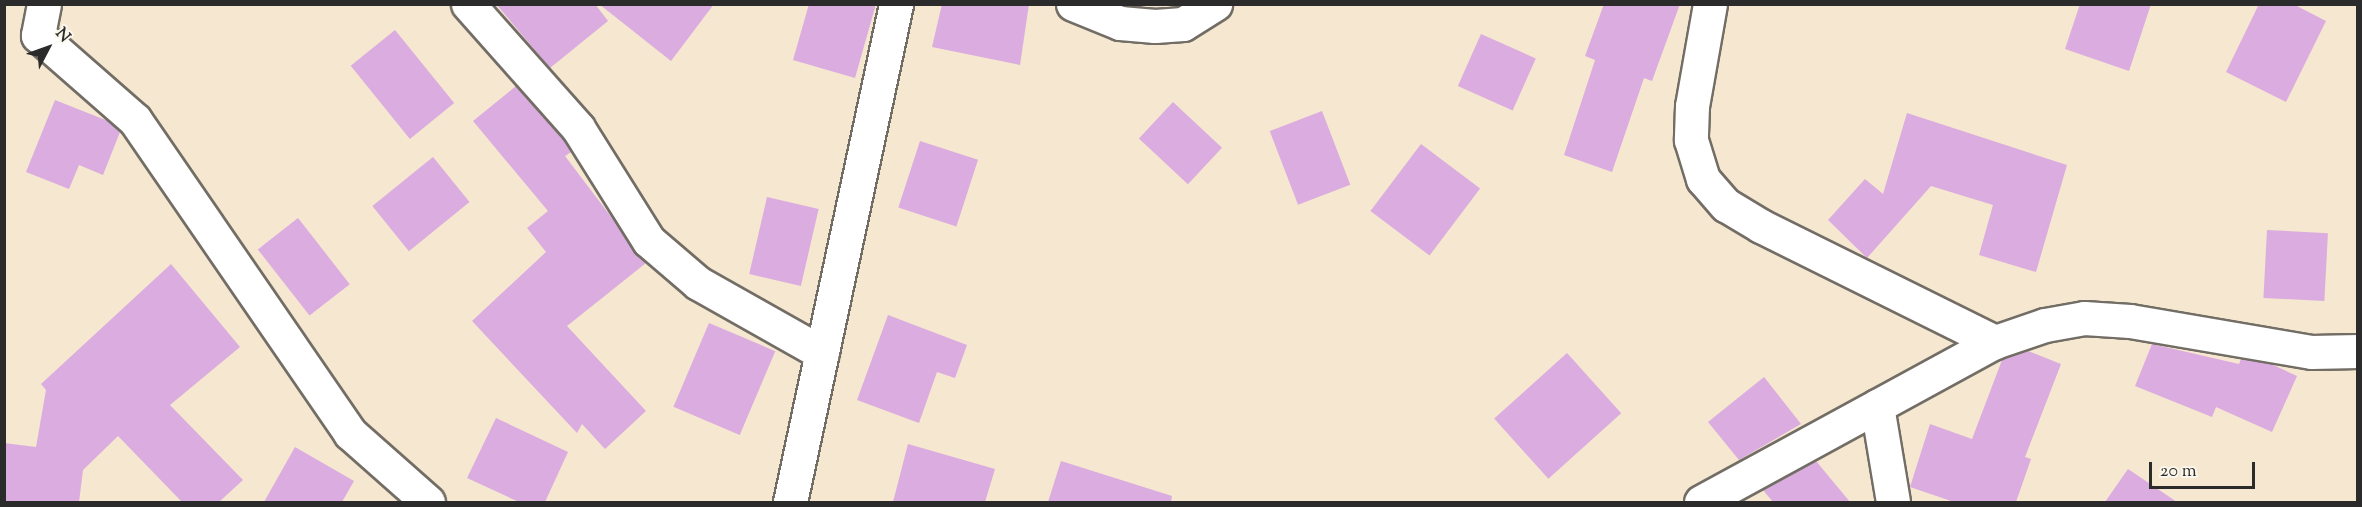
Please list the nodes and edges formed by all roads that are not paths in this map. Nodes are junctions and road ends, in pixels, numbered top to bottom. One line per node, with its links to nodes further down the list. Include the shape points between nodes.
1 (44, 4): 11 (street, via 38,35 135,120 350,433)
2 (468, 4): 9 (street, via 578,128 650,241 698,283)
3 (896, 4): 9 (street)
4 (1072, 4): 5 (street, via 1120,23 1155,26 1183,24)
5 (1215, 4)
6 (1710, 4): 7 (street, via 1692,106 1691,140 1703,179 1726,206 1761,226)
7 (1995, 342): 8 (street, via 2084,318 2311,352); 10 (street)
8 (2358, 351)
9 (822, 353): 12 (street)
10 (1877, 406): 13 (street); 14 (street)
11 (428, 502)
12 (790, 502)
13 (1701, 502)
14 (1893, 502)

